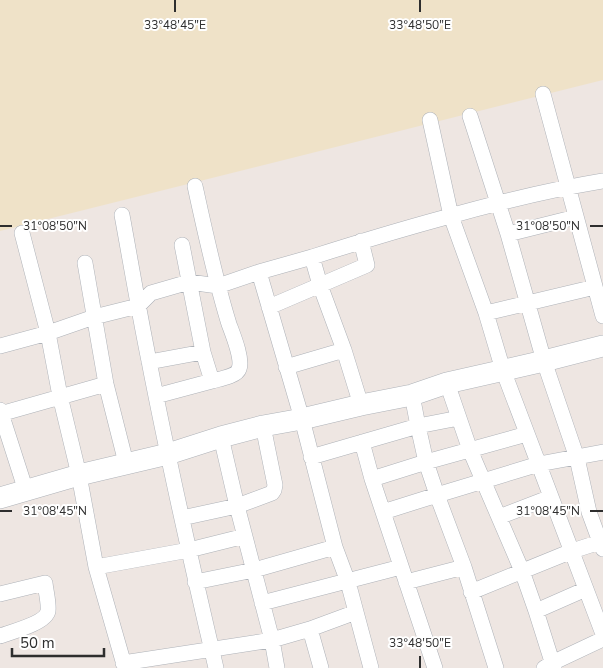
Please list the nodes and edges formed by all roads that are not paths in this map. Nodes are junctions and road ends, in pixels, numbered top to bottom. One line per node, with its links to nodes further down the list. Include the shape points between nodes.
1 (543, 94): 6 (street)
2 (470, 116): 7 (street)
3 (430, 120): 9 (street)
4 (603, 181): 6 (street)
5 (195, 186): 20 (street)
6 (568, 186): 7 (street); 10 (street)
7 (498, 203): 9 (street); 12 (street)
8 (122, 215): 23 (street)
9 (451, 216): 13 (street); 25 (street)
10 (576, 217): 12 (street); 21 (street)
11 (22, 233): 28 (street)
12 (508, 234): 22 (street)
13 (361, 241): 15 (street); 19 (street, via 367,265)
14 (182, 244): 18 (street)
15 (312, 257): 17 (street); 19 (street)
16 (85, 263): 27 (street)
17 (259, 272): 20 (street); 24 (street)
18 (189, 282): 20 (street); 23 (street, via 151,293); 32 (street)
19 (320, 285): 24 (street); 31 (street)
20 (218, 286): 37 (street, via 240,366 234,374)
21 (595, 287): 22 (street); 26 (street)
22 (528, 304): 25 (street); 33 (street)
23 (138, 306): 27 (street); 34 (street)
24 (269, 306): 35 (street)
25 (486, 313): 36 (street)
26 (603, 316)
27 (94, 317): 28 (street); 39 (street)
28 (48, 333): 29 (street); 41 (street)
29 (0, 346)
30 (603, 346): 33 (street)
31 (344, 350): 35 (street); 43 (street)
32 (203, 352): 34 (street); 37 (street)
33 (544, 361): 36 (street); 56 (street)
34 (149, 362): 42 (street)
35 (286, 367): 46 (street)
36 (503, 370): 38 (street); 49 (street)
37 (212, 381): 42 (street)
38 (447, 383): 40 (street); 45 (street)
39 (106, 384): 41 (street); 58 (street)
40 (412, 395): 43 (street); 48 (street)
41 (60, 396): 44 (street); 60 (street)
42 (156, 396): 53 (street)
43 (361, 405): 46 (street)
44 (0, 412): 63 (street)
45 (458, 418): 48 (street); 52 (street)
46 (302, 419): 47 (street); 55 (street)
47 (263, 426): 50 (street); 67 (street, via 274,490)
48 (418, 426): 51 (street); 57 (street)
49 (527, 434): 52 (street); 59 (street)
50 (220, 436): 53 (street); 67 (street)
51 (362, 442): 55 (street); 61 (street)
52 (470, 450): 57 (street); 62 (street)
53 (168, 454): 58 (street); 70 (street)
54 (602, 454): 56 (street)
55 (312, 457): 73 (street)
56 (577, 458): 59 (street); 72 (street, via 589,512)
57 (426, 462): 61 (street); 64 (street)
58 (126, 463): 60 (street)
59 (539, 464): 62 (street); 65 (street)
60 (78, 475): 63 (street); 76 (street)
61 (372, 479): 68 (street)
62 (482, 481): 64 (street); 69 (street)
63 (26, 491): 66 (street)
64 (437, 495): 68 (street); 78 (street)
65 (550, 497): 69 (street); 75 (street)
66 (0, 498)
67 (237, 506): 70 (street); 71 (street)
68 (383, 512): 77 (street)
69 (499, 517): 80 (street)
70 (182, 518): 74 (street)
71 (244, 536): 74 (street); 79 (street)
72 (602, 544): 75 (street)
73 (335, 547): 79 (street); 82 (street)
74 (188, 550): 76 (street); 81 (street)
75 (572, 552): 80 (street); 84 (street)
76 (96, 567): 96 (street)
77 (401, 567): 82 (street); 83 (street)
78 (464, 567): 83 (street); 85 (street)
79 (254, 570): 81 (street); 87 (street)
80 (522, 571): 85 (street); 88 (street)
81 (196, 582): 95 (street)
82 (348, 582): 87 (street); 89 (street)
83 (406, 582): 102 (street)
84 (586, 589): 88 (street); 91 (street)
85 (471, 592): 103 (street)
86 (0, 594): 92 (street, via 45,583 48,610 38,622)
87 (262, 603): 94 (street)
88 (536, 611): 97 (street)
89 (356, 612): 90 (street); 101 (street)
90 (310, 629): 94 (street); 100 (street)
91 (603, 634)
92 (0, 636)
93 (603, 639): 97 (street)
94 (272, 640): 95 (street); 99 (street)
95 (211, 649): 96 (street); 98 (street)
96 (124, 665)
97 (550, 666)
98 (216, 668)
99 (277, 668)
100 (321, 668)
101 (371, 668)
102 (435, 668)
103 (496, 668)

